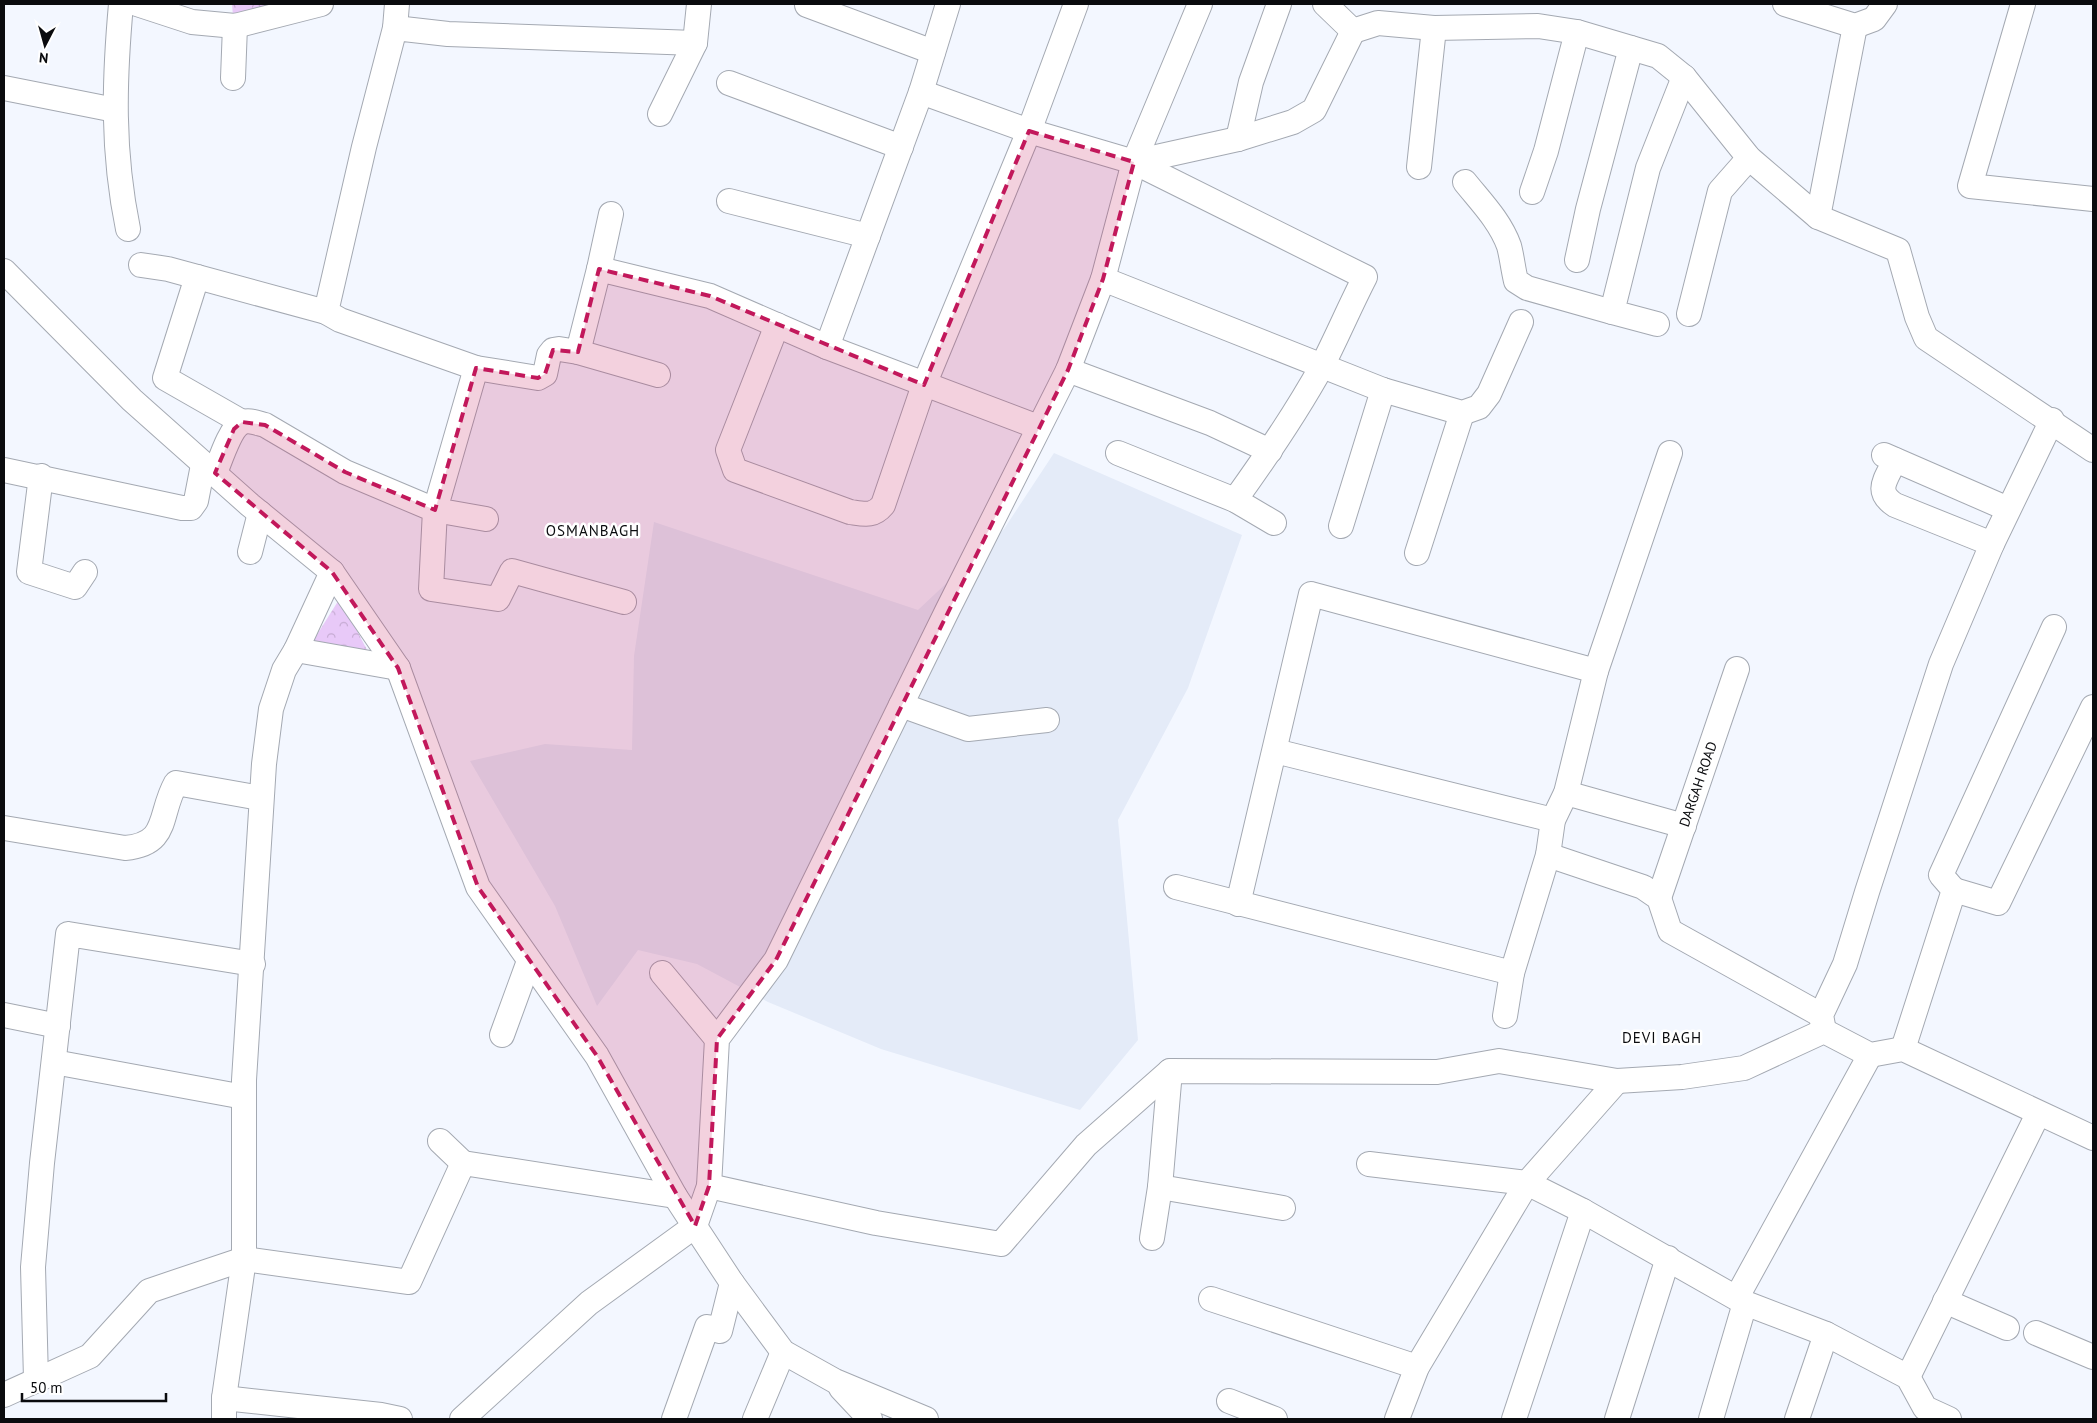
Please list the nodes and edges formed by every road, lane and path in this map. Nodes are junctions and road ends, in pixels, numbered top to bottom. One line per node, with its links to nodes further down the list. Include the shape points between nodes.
1 (121, 4): 30 (street)
2 (137, 4): 16 (street, via 192,22)
3 (321, 4): 16 (street)
4 (397, 4): 18 (street)
5 (699, 4): 22 (street)
6 (948, 4): 24 (street)
7 (1076, 4): 32 (street)
8 (1200, 4): 36 (street)
9 (1278, 4): 33 (street, via 1252,82)
10 (1325, 4): 20 (street)
11 (1785, 4): 17 (street)
12 (1885, 4): 17 (street, via 1874,20)
13 (2023, 4): 40 (street, via 1970,186)
14 (807, 5): 24 (street)
15 (1380, 13): 19 (street); 20 (street)
16 (235, 26): 26 (street)
17 (1855, 26): 43 (street)
18 (395, 28): 22 (street, via 448,34); 52 (street)
19 (1434, 28): 21 (street, via 1538,26); 37 (street)
20 (1353, 31): 33 (street, via 1314,110 1293,122)
21 (1577, 32): 23 (street); 39 (street)
22 (695, 43): 31 (street)
23 (1631, 48): 25 (street, via 1658,56); 46 (street)
24 (933, 52): 29 (street)
25 (1684, 76): 35 (street); 53 (street, via 1648,168)
26 (233, 78)
27 (729, 83): 34 (street)
28 (4, 88): 30 (street)
29 (921, 92): 32 (street); 34 (street)
30 (115, 110): 44 (street, via 119,183)
31 (660, 114)
32 (1030, 131): 36 (street); 64 (street)
33 (1238, 139): 36 (street)
34 (901, 147): 45 (street)
35 (1749, 158): 43 (street); 54 (street, via 1720,191)
36 (1134, 162): 51 (street); 60 (street, via 1365,277)
37 (1419, 167)
38 (1465, 182): 53 (street, via 1504,234 1516,280 1527,288)
39 (1532, 192)
40 (2093, 199)
41 (729, 201): 45 (street)
42 (611, 214): 48 (street)
43 (1818, 217): 67 (street, via 1898,250 1926,338)
44 (128, 229)
45 (868, 236): 58 (street)
46 (1577, 260)
47 (141, 265): 50 (street)
48 (599, 269): 57 (street, via 710,296); 59 (street)
49 (4, 271): 74 (street, via 132,400)
50 (197, 277): 52 (street); 68 (street, via 165,378)
51 (1103, 279): 60 (street); 62 (street)
52 (326, 312): 61 (street, via 340,320)
53 (1612, 312): 56 (street)
54 (1689, 314)
55 (1521, 322): 66 (street, via 1489,394 1479,406)
56 (1657, 324)
57 (777, 325): 58 (street); 64 (street, via 728,450 735,470 746,476 850,512 867,515 877,512 883,505)
58 (827, 347): 64 (street)
59 (578, 352): 61 (street, via 553,350 549,354 545,374 538,378); 63 (street)
60 (1322, 365): 65 (street); 71 (street)
61 (476, 368): 79 (street)
62 (1068, 370): 69 (street); 71 (street, via 1210,423)
63 (658, 375)
64 (924, 385): 69 (street)
65 (1383, 390): 66 (street); 83 (street)
66 (1462, 413): 86 (street)
67 (2052, 420): 70 (street); 78 (street)
68 (242, 422): 74 (street, via 234,429); 79 (street, via 264,425 345,472)
69 (1038, 427): 95 (street)
70 (2093, 450)
71 (1270, 451): 77 (street)
72 (1118, 453): 77 (street)
73 (1670, 453): 94 (street)
74 (209, 469): 76 (street, via 191,508); 80 (street)
75 (4, 470): 76 (street)
76 (41, 476): 87 (street, via 30,572 75,587)
77 (1235, 500): 82 (street)
78 (2008, 508): 84 (street); 84 (street, via 1890,458 1882,493 1886,498 1895,505)
79 (435, 510): 81 (street); 89 (street, via 431,589 498,599 512,571)
80 (260, 513): 85 (street); 88 (street)
81 (486, 519)
82 (1274, 523)
83 (1341, 526)
84 (1992, 544): 115 (street, via 1941,664 1866,892 1846,964)
85 (250, 552)
86 (1417, 553)
87 (85, 572)
88 (332, 572): 91 (street); 92 (street)
89 (624, 602)
90 (2054, 627): 106 (street, via 1942,875)
91 (296, 650): 92 (street); 100 (street, via 284,670 271,709)
92 (398, 668): 109 (street, via 478,887)
93 (1737, 669): 102 (street, DARGAH ROAD)
94 (1596, 672): 98 (street, via 1311,594); 99 (street)
95 (901, 705): 97 (street, via 968,729); 118 (street, via 776,960)
96 (2093, 707): 106 (street, via 1998,903)
97 (1047, 720)
98 (1276, 751): 101 (street); 108 (street)
99 (1566, 793): 101 (street); 102 (street)
100 (260, 798): 103 (street, via 176,784 157,835 136,847 124,848); 110 (street)
101 (1552, 820): 104 (street)
102 (1684, 826): 107 (street, DARGAH ROAD)
103 (4, 828)
104 (1548, 855): 107 (street, via 1643,887); 112 (street)
105 (1176, 887): 108 (street)
106 (1954, 890): 119 (street)
107 (1659, 898): 115 (street, via 1670,931)
108 (1238, 904): 112 (street)
109 (530, 961): 117 (street); 133 (street, via 596,1056)
110 (253, 964): 116 (street, via 68,934); 124 (street)
111 (662, 973): 118 (street)
112 (1512, 973): 114 (street)
113 (4, 1015): 116 (street)
114 (1505, 1016)
115 (1823, 1023): 120 (street); 123 (street, via 1744,1068 1682,1077)
116 (58, 1026): 121 (street)
117 (502, 1035)
118 (717, 1039): 131 (street)
119 (1903, 1049): 120 (street); 125 (street)
120 (1870, 1055): 142 (street)
121 (54, 1062): 124 (street); 151 (street, via 33,1268)
122 (1170, 1071): 123 (street, via 1437,1072 1499,1061); 131 (street, via 1086,1145 1001,1244 876,1223); 132 (street)
123 (1617, 1081): 130 (street)
124 (244, 1097): 139 (street)
125 (2038, 1114): 126 (street); 143 (street)
126 (2093, 1138)
127 (440, 1141): 128 (street)
128 (463, 1163): 133 (street); 139 (street, via 409,1282)
129 (1369, 1164): 130 (street)
130 (1527, 1183): 135 (street); 149 (street)
131 (708, 1186): 136 (street)
132 (1160, 1187): 134 (street); 137 (street)
133 (676, 1196): 136 (street)
134 (1283, 1208)
135 (1583, 1211): 138 (street); 165 (street)
136 (695, 1226): 140 (street); 158 (street, via 589,1302)
137 (1152, 1238)
138 (1668, 1258): 142 (street); 166 (street)
139 (244, 1259): 151 (street, via 149,1292 90,1356); 155 (street)
140 (732, 1283): 147 (street); 159 (street, via 720,1331 707,1327)
141 (1211, 1298): 149 (street)
142 (1741, 1300): 146 (street); 167 (street)
143 (1945, 1302): 144 (street); 150 (street)
144 (2007, 1328)
145 (2036, 1333): 148 (street)
146 (1826, 1334): 150 (street); 168 (street)
147 (784, 1352): 152 (street); 160 (street)
148 (2093, 1357)
149 (1417, 1367): 164 (street)
150 (1908, 1377): 156 (street)
151 (36, 1379): 153 (street)
152 (835, 1381): 161 (street); 162 (street)
153 (4, 1395)
154 (1229, 1402): 163 (street)
155 (224, 1408): 157 (street, via 381,1415)
156 (1922, 1414): 169 (street)
157 (400, 1419)
158 (462, 1419)
159 (674, 1419)
160 (755, 1419)
161 (870, 1419)
162 (926, 1419)
163 (1275, 1419)
164 (1397, 1419)
165 (1514, 1419)
166 (1617, 1419)
167 (1711, 1419)
168 (1797, 1419)
169 (1949, 1419)

